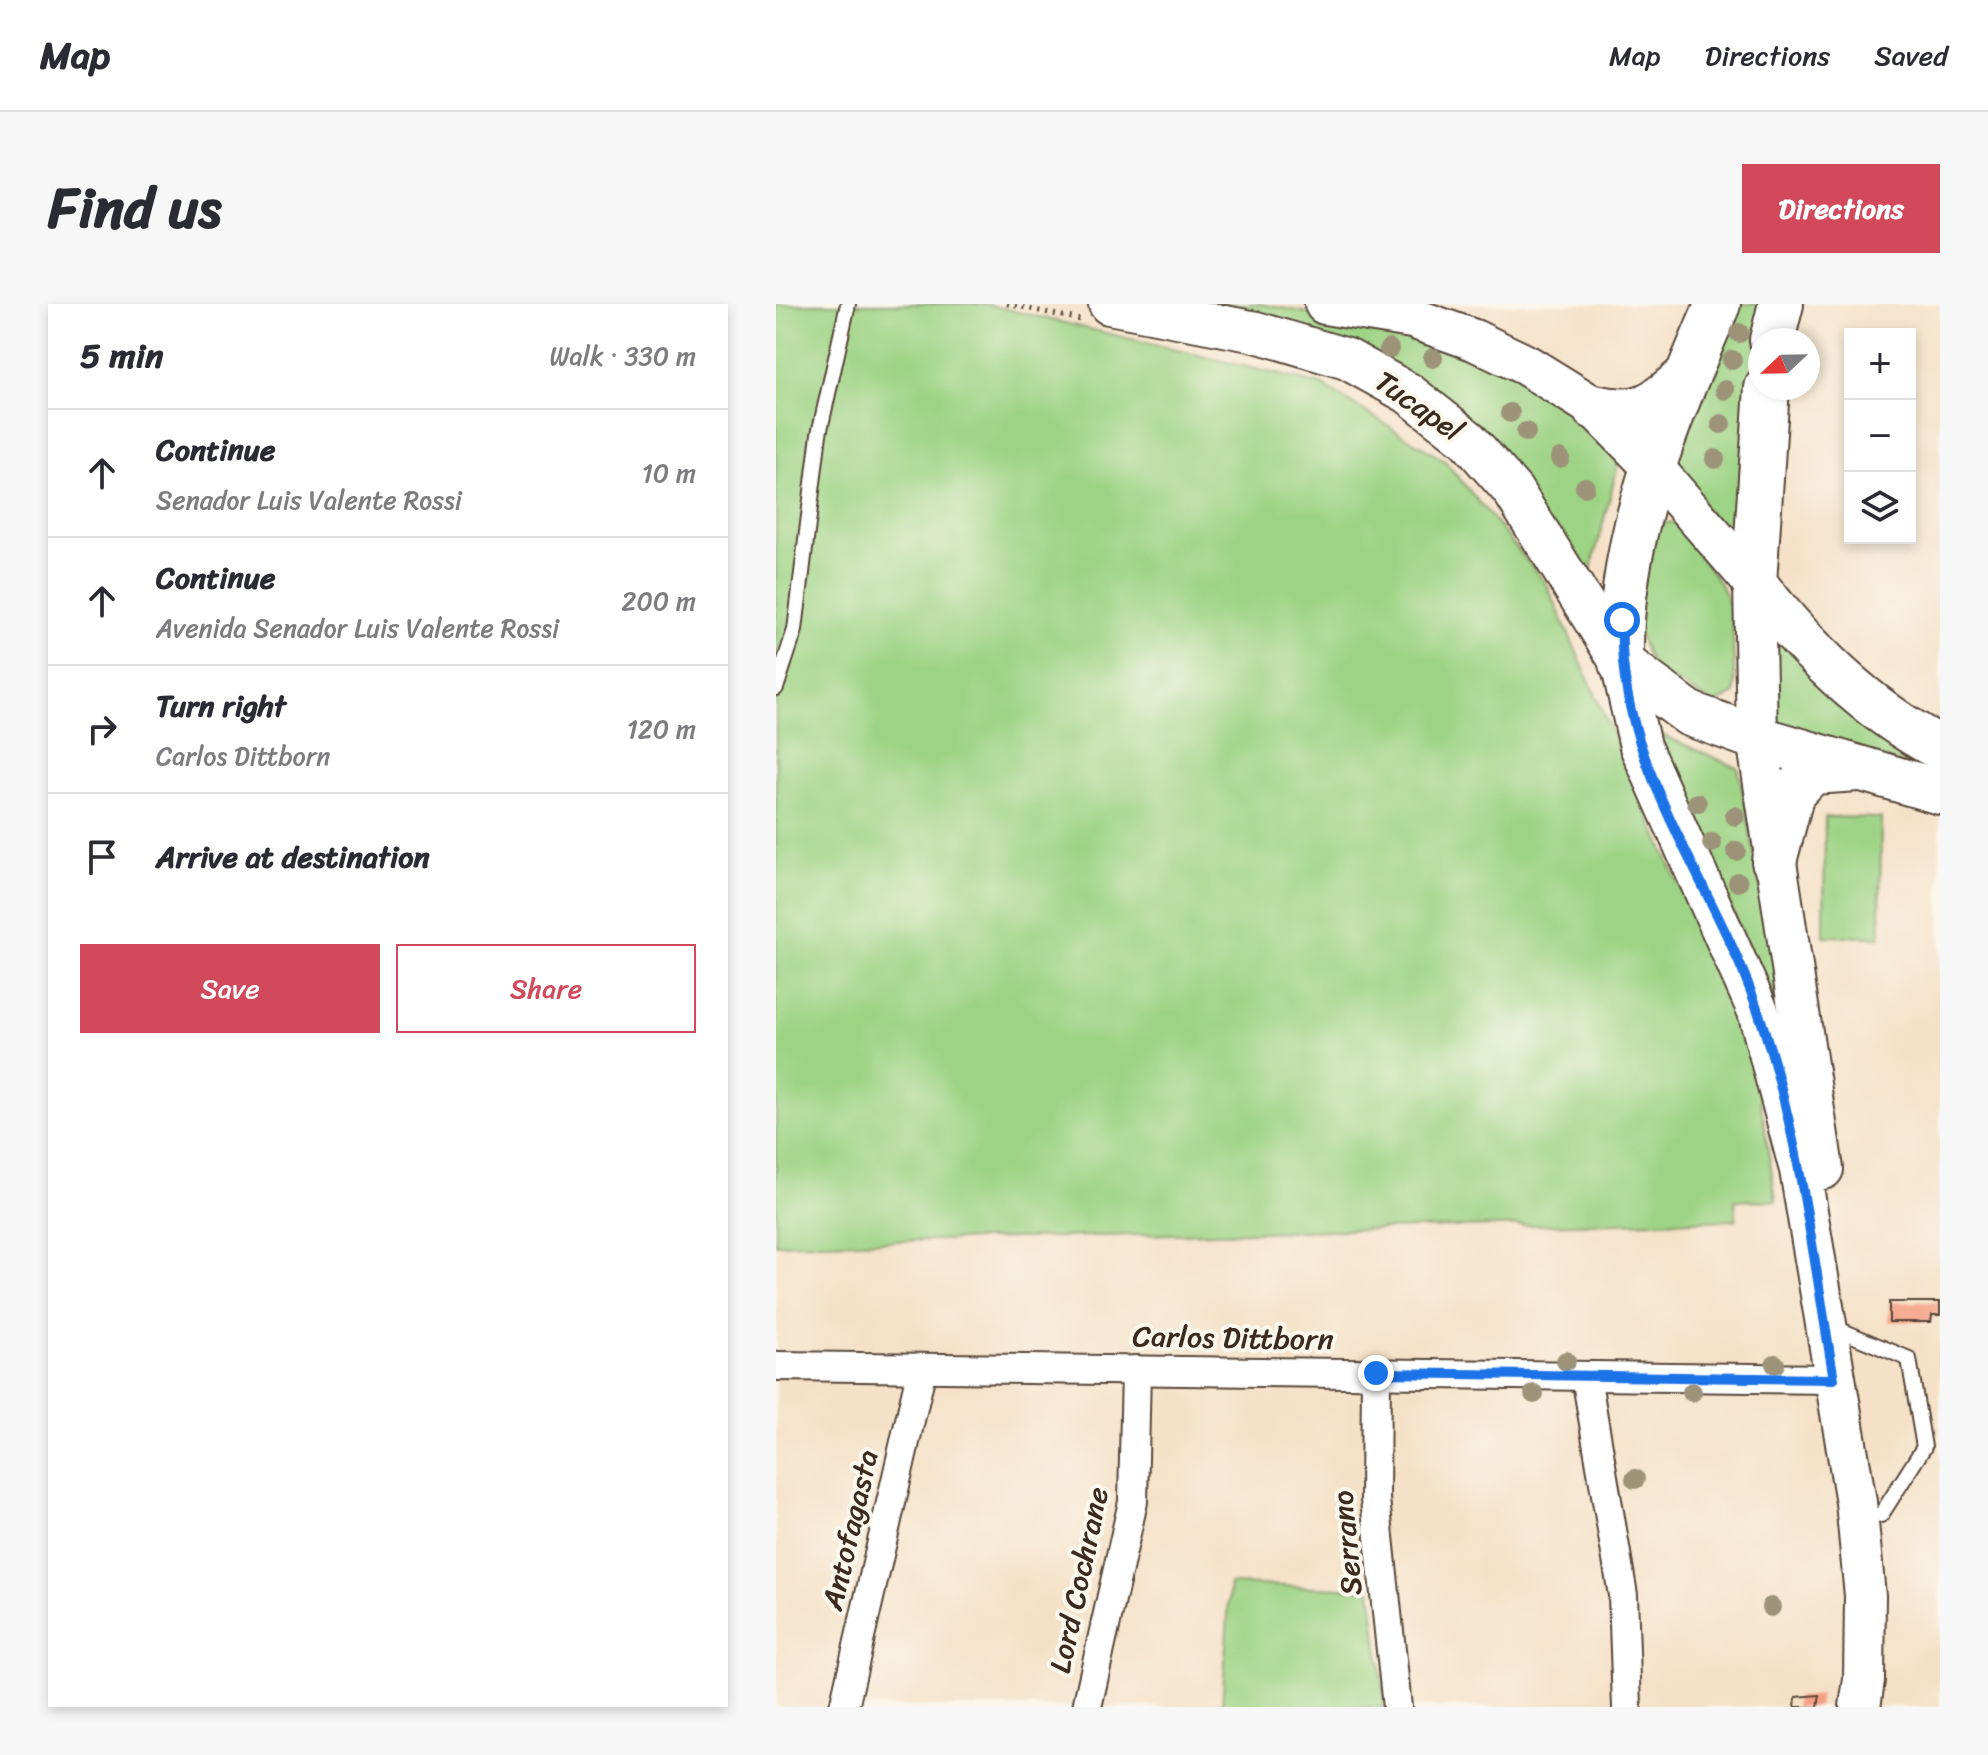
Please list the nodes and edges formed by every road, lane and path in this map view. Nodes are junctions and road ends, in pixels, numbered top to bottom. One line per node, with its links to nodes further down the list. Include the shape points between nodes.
1 (848, 304): 15 (lane, via 819,434 795,630)
2 (1007, 304): 7 (path)
3 (1325, 304): 6 (main road)
4 (1718, 304): 9 (main road)
5 (1781, 304): 8 (main road)
6 (1414, 311): 11 (main road, via 1526,365)
7 (1097, 312): 14 (main road, Tucapel, via 1272,337 1347,359 1408,393 1467,439 1513,491)
8 (1775, 328)
9 (1687, 376): 11 (main road, via 1645,407 1624,413); 12 (main road)
10 (1766, 400): 13 (main road)
11 (1594, 407): 12 (main road)
12 (1651, 465): 13 (main road); 14 (main road, via 1625,594)
13 (1754, 583): 16 (main road); 17 (main road, via 1828,668)
14 (1621, 663): 16 (main road, via 1690,714); 27 (main road, Tucapel, via 1640,746 1758,1011 1800,1170)
15 (776, 688)
16 (1757, 738): 18 (main road); 20 (main road)
17 (1940, 748)
18 (1865, 768): 19 (main road); 20 (main road, via 1812,772 1792,793)
19 (1940, 792)
20 (1774, 861): 21 (main road)
21 (1845, 1332): 28 (main road); 28 (lane, via 1909,1359 1924,1447)
22 (776, 1366): 23 (street, Carlos Dittborn)
23 (922, 1368): 24 (street, Carlos Dittborn); 29 (street, Antofagasta)
24 (1136, 1370): 25 (street, Carlos Dittborn); 30 (street, Lord Cochrane, via 1133,1502)
25 (1376, 1373): 26 (street, Carlos Dittborn); 31 (street, Serrano, via 1375,1499)
26 (1586, 1376): 27 (street, Carlos Dittborn); 32 (street, via 1623,1595)
27 (1834, 1379): 33 (main road, Tucapel, via 1856,1502 1865,1596)
28 (1881, 1515): 34 (main road, via 1890,1588)
29 (844, 1707)
30 (1087, 1707)
31 (1397, 1707)
32 (1627, 1707)
33 (1860, 1707)
34 (1887, 1707)

